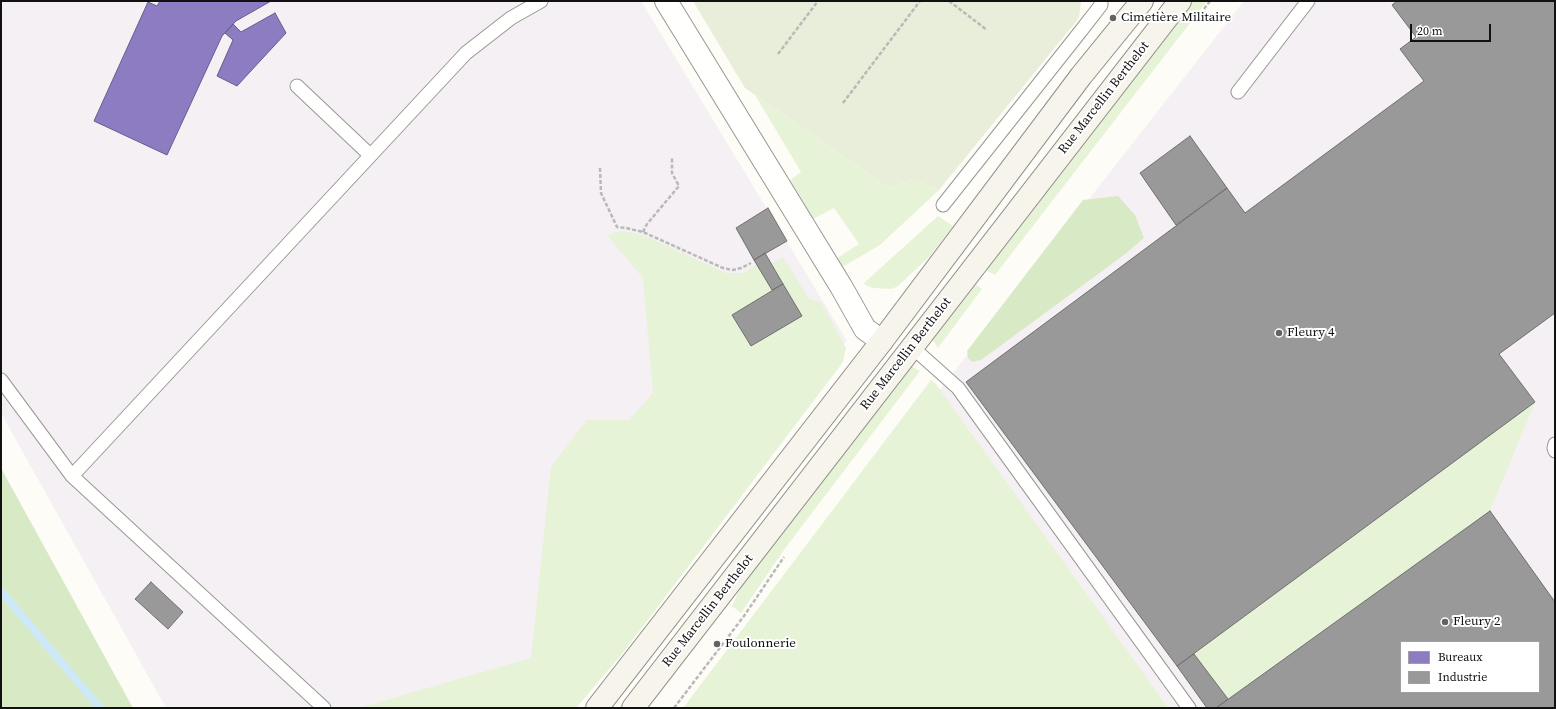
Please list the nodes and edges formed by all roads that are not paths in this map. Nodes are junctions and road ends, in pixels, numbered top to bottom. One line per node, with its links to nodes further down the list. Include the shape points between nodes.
1 (541, 1): 9 (lane, via 511,18 466,53)
2 (666, 1): 11 (street, via 865,329)
3 (1101, 1): 10 (lane, via 1080,32)
4 (1142, 1): 11 (main road, Rue Marcellin Berthelot, via 1081,76)
5 (1180, 1): 12 (main road, Rue Marcellin Berthelot)
6 (1308, 1): 8 (lane)
7 (297, 86): 9 (lane)
8 (1238, 92)
9 (370, 155): 16 (lane)
10 (943, 205)
11 (882, 341): 18 (main road, Rue Marcellin Berthelot)
12 (912, 347): 19 (main road, Rue Marcellin Berthelot); 20 (lane, via 958,388)
13 (1, 380): 16 (lane)
14 (1555, 444): 15 (lane)
15 (1555, 451)
16 (72, 476): 17 (lane)
17 (324, 708)
18 (597, 708)
19 (632, 708)
20 (1189, 708)

